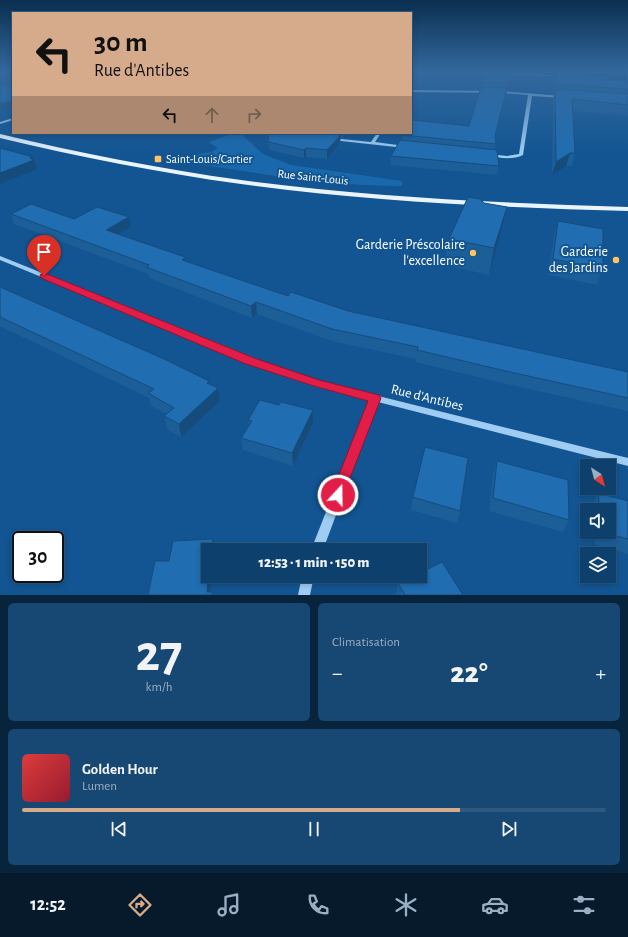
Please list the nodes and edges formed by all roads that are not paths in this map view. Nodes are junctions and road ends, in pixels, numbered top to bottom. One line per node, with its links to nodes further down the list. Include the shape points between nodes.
1 (529, 100): 9 (street, via 521,155)
2 (12, 119): 3 (street)
3 (0, 123)
4 (378, 134): 7 (street)
5 (0, 136): 10 (main road, Rue Saint-Louis, via 68,152 188,174 289,187 509,206)
6 (325, 139): 7 (street)
7 (372, 143): 8 (street)
8 (412, 147)
9 (483, 155)
10 (628, 209)
11 (0, 258): 12 (street, Rue d'Antibes, via 250,361 317,384)
12 (375, 398): 13 (street, Rue d'Antibes); 14 (street)
13 (628, 462)
14 (320, 543)
15 (307, 583): 16 (street)
16 (304, 595)

